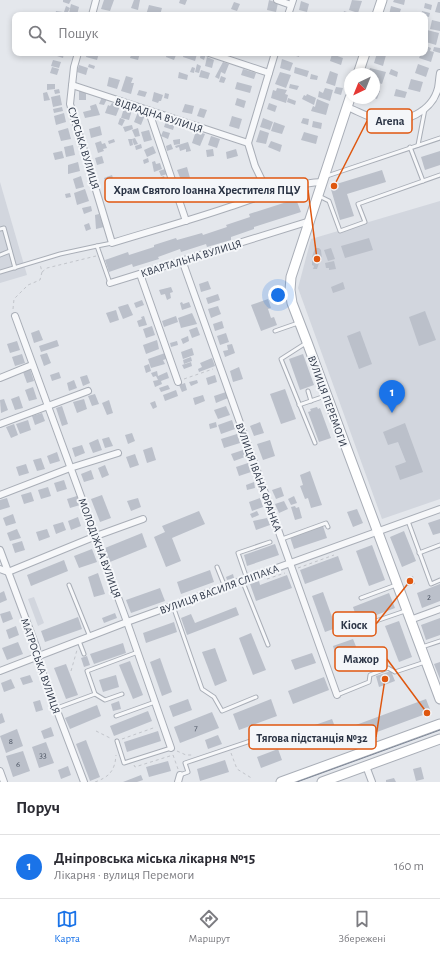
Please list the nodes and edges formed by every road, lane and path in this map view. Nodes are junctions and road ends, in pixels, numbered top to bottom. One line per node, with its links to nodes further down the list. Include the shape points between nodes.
1 (96, 0): 5 (street)
2 (277, 0): 4 (street)
3 (382, 0): 7 (street)
4 (292, 2): 6 (street)
5 (93, 12)
6 (289, 12)
7 (378, 12)
8 (77, 56): 15 (street, СУРСЬКА ВУЛИЦЯ)
9 (218, 56): 13 (street)
10 (275, 56): 13 (street)
11 (364, 56): 12 (street)
12 (360, 68)
13 (269, 73): 22 (street)
14 (440, 73): 16 (street)
15 (72, 85): 20 (street, ВІДРАДНА ВУЛИЦЯ); 33 (street, СУРСЬКА ВУЛИЦЯ, via 70,104)
16 (439, 88): 19 (street)
17 (349, 104): 26 (street, ВУЛИЦЯ ПЕРЕМОГИ)
18 (351, 104): 19 (street, via 382,120 417,115)
19 (425, 107): 23 (lane)
20 (149, 112): 22 (street, ВІДРАДНА ВУЛИЦЯ); 30 (street)
21 (440, 138): 23 (lane)
22 (248, 144): 28 (street)
23 (418, 145): 24 (lane)
24 (410, 147): 26 (lane); 27 (lane)
25 (440, 174): 27 (lane)
26 (324, 179): 28 (street); 29 (street, ВУЛИЦЯ ПЕРЕМОГИ)
27 (422, 181): 29 (lane, via 358,204 365,222 340,231 329,201)
28 (268, 193): 30 (street)
29 (318, 196): 31 (street, ВУЛИЦЯ ПЕРЕМОГИ)
30 (186, 221): 33 (street)
31 (310, 221): 39 (street, КВАРТАЛЬНА ВУЛИЦЯ); 46 (street, ВУЛИЦЯ ПЕРЕМОГИ, via 291,277 290,290)
32 (0, 229): 35 (lane, via 4,228)
33 (112, 242): 34 (lane)
34 (97, 246): 37 (lane, КВАРТАЛЬНА ВУЛИЦЯ); 38 (lane)
35 (10, 252): 36 (lane); 40 (lane)
36 (0, 255)
37 (100, 255): 42 (path, via 47,268); 44 (lane, КВАРТАЛЬНА ВУЛИЦЯ)
38 (39, 260): 40 (lane); 42 (path)
39 (182, 260): 43 (street, КВАРТАЛЬНА ВУЛИЦЯ); 50 (street, ВУЛИЦЯ ІВАНА ФРАНКА)
40 (15, 268): 41 (lane)
41 (0, 272)
42 (42, 272): 45 (path, via 40,280 28,285 14,299)
43 (140, 274): 44 (street, КВАРТАЛЬНА ВУЛИЦЯ); 52 (street)
44 (110, 283)
45 (15, 316): 49 (street, МОЛОДІЖНА ВУЛИЦЯ)
46 (299, 322): 47 (lane); 48 (street, ВУЛИЦЯ ПЕРЕМОГИ)
47 (275, 331)
48 (307, 342): 55 (street, ВУЛИЦЯ ПЕРЕМОГИ); 57 (lane, via 281,359)
49 (32, 365): 51 (street); 58 (street, МОЛОДІЖНА ВУЛИЦЯ)
50 (220, 367): 52 (path); 70 (street, ВУЛИЦЯ ІВАНА ФРАНКА)
51 (0, 378)
52 (178, 382)
53 (88, 391): 58 (street)
54 (308, 391): 56 (lane)
55 (327, 396): 56 (lane); 68 (street, ВУЛИЦЯ ПЕРЕМОГИ)
56 (311, 401): 57 (lane)
57 (299, 405): 60 (lane)
58 (46, 406): 59 (street); 62 (street, МОЛОДІЖНА ВУЛИЦЯ)
59 (0, 424)
60 (315, 443)
61 (118, 452): 62 (street)
62 (70, 468): 63 (street); 69 (street, МОЛОДІЖНА ВУЛИЦЯ)
63 (0, 495)
64 (440, 509): 66 (street, ВУЛИЦЯ ВАСИЛЯ СЛІПАКА)
65 (143, 519): 69 (street)
66 (408, 521): 68 (street, ВУЛИЦЯ ВАСИЛЯ СЛІПАКА); 74 (lane)
67 (328, 528): 70 (lane, via 326,523)
68 (376, 532): 75 (street, ВУЛИЦЯ ВАСИЛЯ СЛІПАКА); 82 (street, ВУЛИЦЯ ПЕРЕМОГИ)
69 (96, 536): 78 (street); 89 (street, МОЛОДІЖНА ВУЛИЦЯ)
70 (282, 539): 75 (street, ВУЛИЦЯ ІВАНА ФРАНКА)
71 (270, 542): 79 (lane, via 238,553)
72 (440, 545): 74 (lane)
73 (0, 550): 78 (street, МАТРОСЬКА ВУЛИЦЯ)
74 (419, 553): 80 (lane, via 431,584)
75 (290, 563): 79 (street, ВУЛИЦЯ ВАСИЛЯ СЛІПАКА); 104 (street, ВУЛИЦЯ ІВАНА ФРАНКА)
76 (216, 567): 83 (lane)
77 (0, 569): 78 (street)
78 (8, 572): 98 (street, МАТРОСЬКА ВУЛИЦЯ, via 37,649)
79 (244, 580): 83 (street, ВУЛИЦЯ ВАСИЛЯ СЛІПАКА); 94 (lane)
80 (440, 580)
81 (70, 585): 91 (lane)
82 (396, 585): 84 (lane); 87 (street, ВУЛИЦЯ ПЕРЕМОГИ)
83 (225, 587): 85 (street, ВУЛИЦЯ ВАСИЛЯ СЛІПАКА)
84 (361, 598)
85 (173, 606): 89 (street, ВУЛИЦЯ ВАСИЛЯ СЛІПАКА); 105 (lane, via 202,688 214,697 222,711)
86 (440, 609): 88 (street)
87 (407, 610): 88 (street, ВУЛИЦЯ ПЕРЕМОГИ); 90 (lane)
88 (410, 620): 95 (street, ВУЛИЦЯ ПЕРЕМОГИ)
89 (127, 622): 91 (street, ВУЛИЦЯ ВАСИЛЯ СЛІПАКА); 96 (street, МОЛОДІЖНА ВУЛИЦЯ)
90 (356, 631)
91 (90, 637): 92 (street, ВУЛИЦЯ ВАСИЛЯ СЛІПАКА)
92 (79, 641): 97 (lane); 98 (street, ВУЛИЦЯ ВАСИЛЯ СЛІПАКА); 101 (path)
93 (440, 641): 95 (lane)
94 (268, 645)
95 (420, 648): 99 (street, ВУЛИЦЯ ПЕРЕМОГИ)
96 (138, 652): 102 (lane, via 87,671); 107 (street, МОЛОДІЖНА ВУЛИЦЯ)
97 (84, 654)
98 (37, 658): 100 (street, ВУЛИЦЯ ВАСИЛЯ СЛІПАКА); 108 (street, МАТРОСЬКА ВУЛИЦЯ)
99 (425, 662): 104 (lane, via 395,672 388,668 370,675 369,682); 106 (street, ВУЛИЦЯ ПЕРЕМОГИ)
100 (0, 671)
101 (72, 671)
102 (95, 694): 103 (lane, via 105,700); 108 (lane)
103 (122, 694)
104 (337, 695)
105 (256, 697)
106 (440, 700)
107 (155, 702): 109 (lane); 110 (street, МОЛОДІЖНА ВУЛИЦЯ)
108 (55, 709): 125 (street, МАТРОСЬКА ВУЛИЦЯ)
109 (116, 716)
110 (163, 724): 115 (path); 116 (street, МОЛОДІЖНА ВУЛИЦЯ)
111 (440, 724): 128 (street)
112 (96, 731): 115 (path)
113 (274, 733): 117 (lane)
114 (440, 739): 120 (street)
115 (117, 741): 119 (lane, via 124,763); 126 (path, via 115,764 107,777)
116 (171, 748): 118 (path, via 186,755); 119 (lane)
117 (228, 749): 122 (lane, via 185,763 188,772); 123 (path, via 237,769)
118 (193, 755)
119 (129, 761): 122 (path, via 135,767 173,755)
120 (366, 766): 129 (street); 130 (street)
121 (0, 771): 124 (street)
122 (180, 775): 127 (street)
123 (253, 780)
124 (4, 782)
125 (84, 782)
126 (95, 782)
127 (178, 782)
128 (281, 782)
129 (322, 782)
130 (372, 782)

